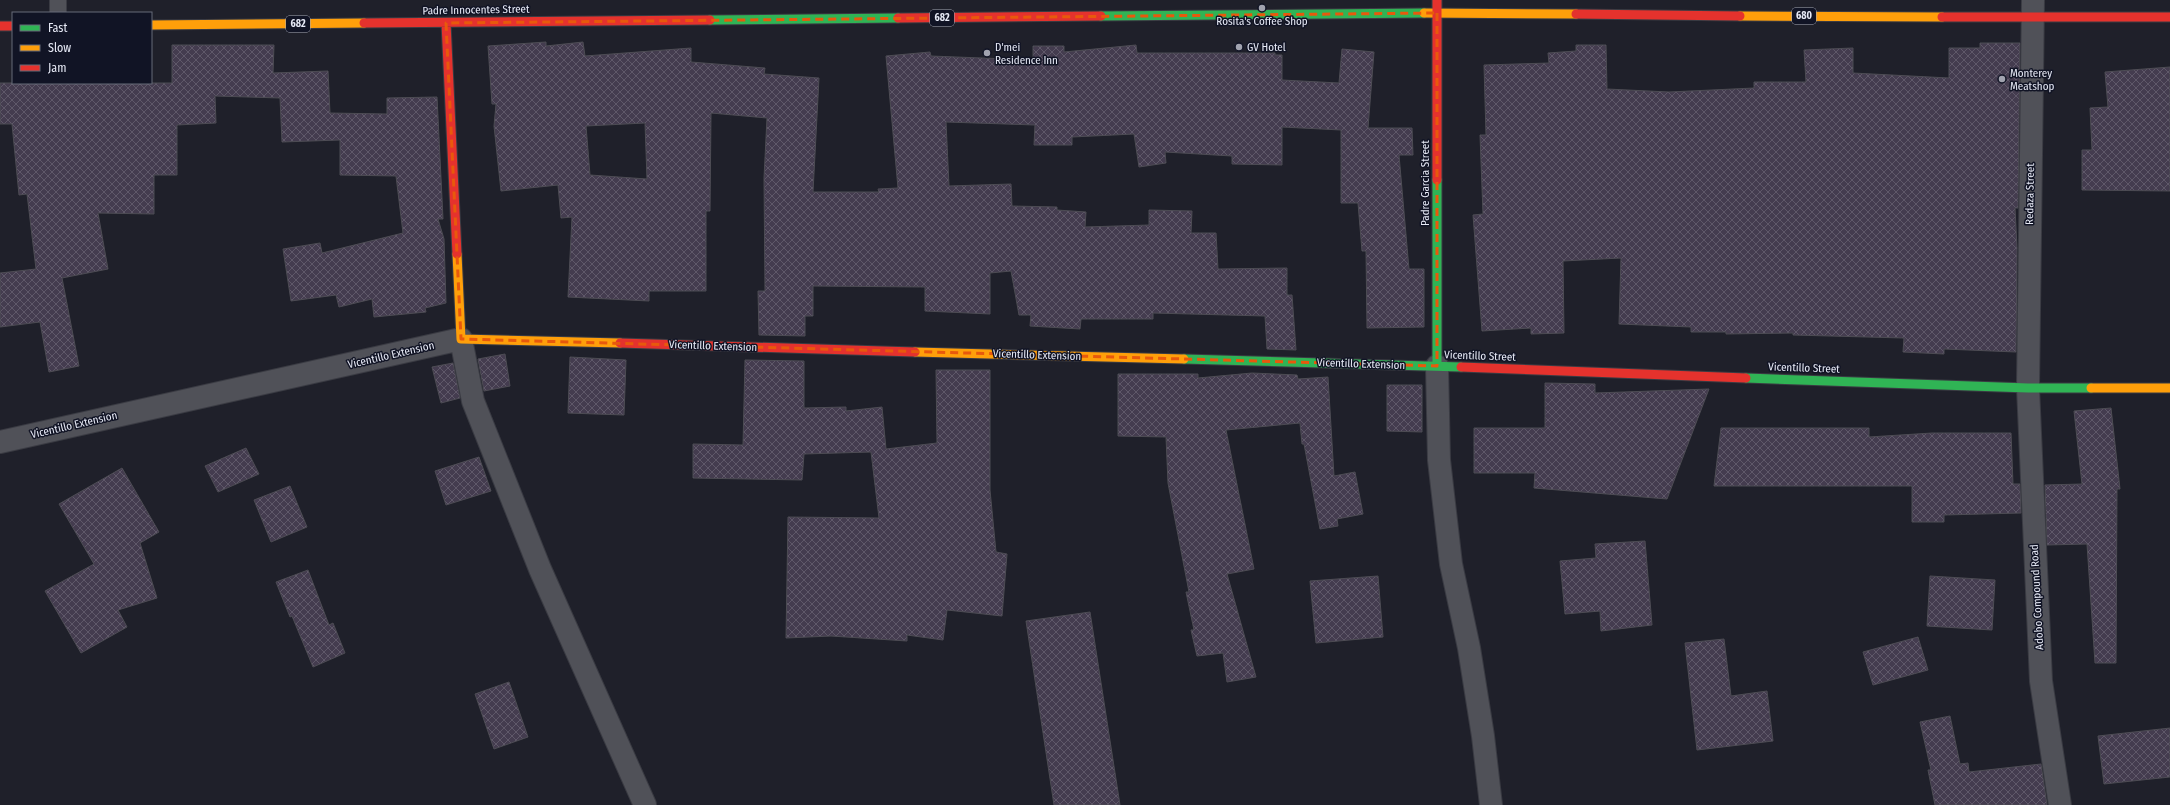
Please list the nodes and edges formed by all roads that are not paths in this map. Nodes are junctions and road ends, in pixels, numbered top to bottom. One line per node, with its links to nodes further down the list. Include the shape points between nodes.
1 (58, 0): 4 (lane)
2 (1437, 0): 5 (main road, Padre Garcia Street)
3 (2033, 9): 5 (main road, Padre Innocentes Street / 680); 6 (main road, Padre Innocentes Street / 680); 13 (street, Redaza Street)
4 (58, 12)
5 (1437, 13): 7 (main road, Padre Innocentes Street / 682); 12 (main road, Padre Garcia Street)
6 (2170, 17)
7 (446, 23): 8 (main road, Padre Innocentes Street / 682); 11 (main road)
8 (152, 25)
9 (0, 26): 10 (main road)
10 (12, 26)
11 (461, 339): 12 (main road, Vicentillo Extension); 15 (street, Vicentillo Extension); 16 (street, via 473,401 540,569)
12 (1437, 366): 13 (main road, Vicentillo Street); 17 (street, via 1439,460 1451,564 1470,655)
13 (2028, 388): 14 (main road, Vicentillo Street); 18 (street, Adobo Compound Road, via 2041,680)
14 (2170, 388)
15 (0, 442)
16 (645, 805)
17 (1491, 805)
18 (2060, 805)

